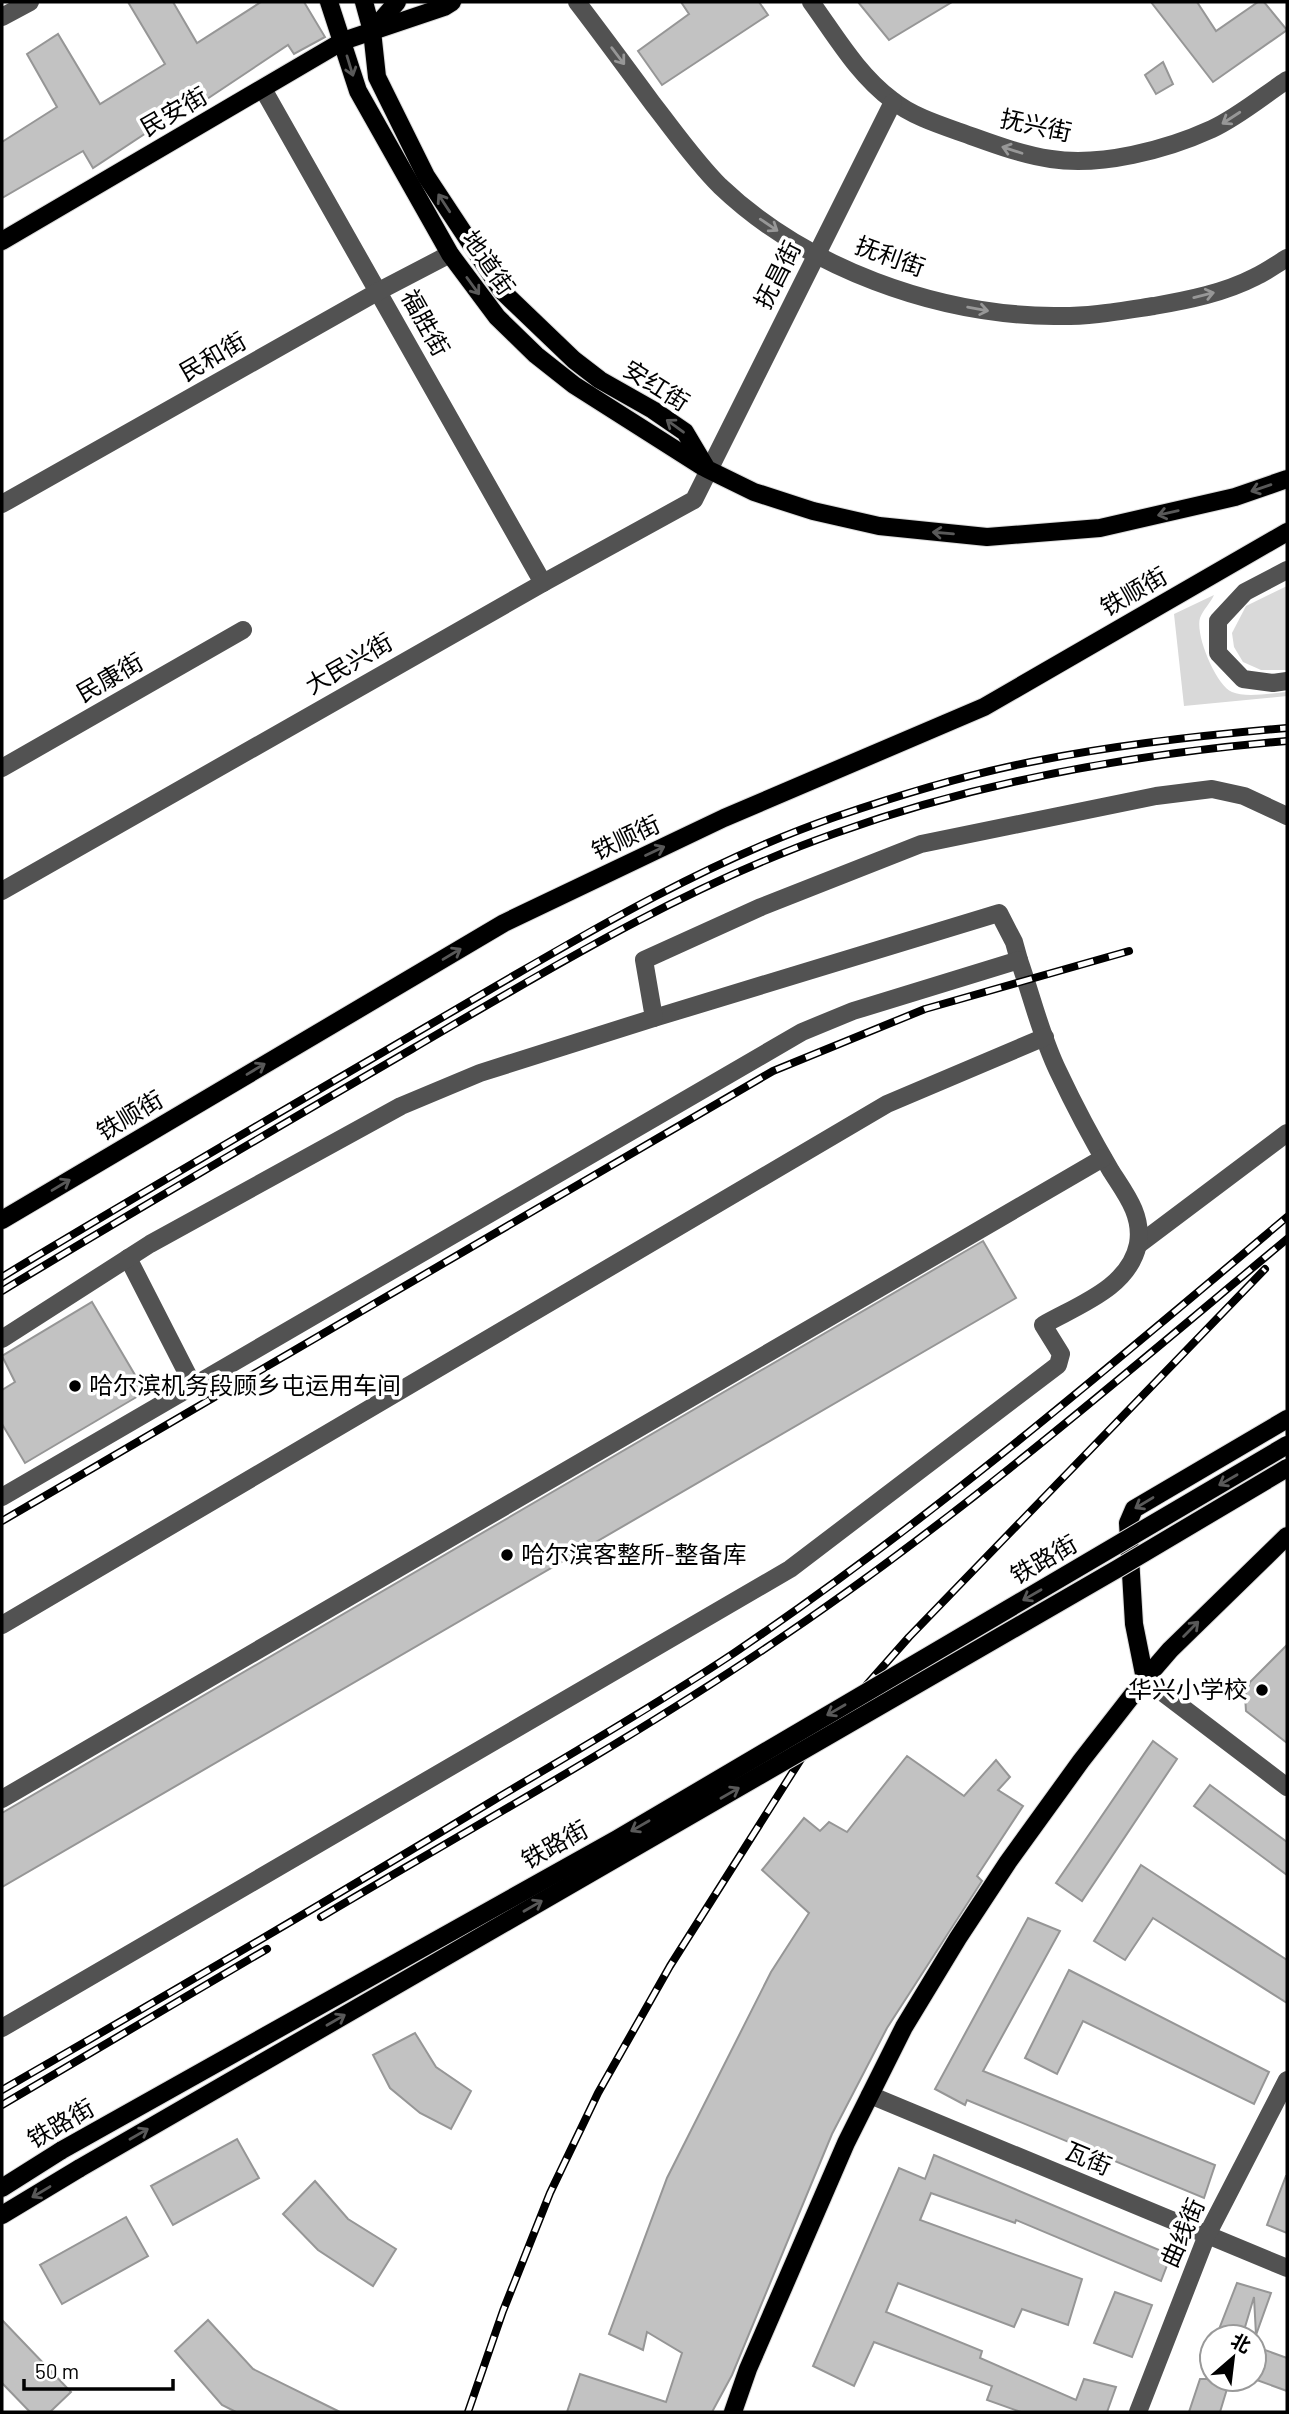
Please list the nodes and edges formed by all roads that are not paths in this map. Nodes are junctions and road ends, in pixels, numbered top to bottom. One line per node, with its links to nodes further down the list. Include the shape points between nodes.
1 (30, 2): 9 (street)
2 (328, 2): 11 (main road, 地道街)
3 (364, 2): 10 (main road, 安红街)
4 (397, 2): 10 (main road)
5 (419, 2): 10 (main road)
6 (453, 2): 10 (main road)
7 (577, 2): 16 (street, 抚利街, one-way to 16, via 702,167 751,213)
8 (818, 4): 14 (street, 抚兴街, via 862,71)
9 (2, 17)
10 (372, 31): 11 (main road, 民安街); 20 (main road, 安红街, one-way to 10, via 685,432 574,360 502,291 426,176 377,77)
11 (343, 41): 13 (main road, 民安街); 17 (main road, 地道街, one-way to 17, via 358,91)
12 (1287, 80): 14 (street, 抚兴街, one-way to 14, via 1214,129 1140,153 1082,160 1025,154 929,120)
13 (263, 89): 15 (main road, 民安街); 19 (street, 福胜街)
14 (893, 102): 16 (street, 抚昌街)
15 (2, 241)
16 (817, 253): 18 (street, 抚利街, one-way to 18, via 856,274 941,301 980,310 1054,316 1105,314 1215,293 1255,278); 20 (street, 抚昌街)
17 (450, 254): 19 (street, 民和街); 20 (main road, 地道街, one-way to 20, via 497,317 536,355 617,414)
18 (1287, 258)
19 (379, 291): 22 (street, 民和街); 25 (street, 福胜街)
20 (707, 469): 21 (main road, one-way to 20, via 1235,497 1100,528 987,537 878,526 813,511 754,492); 25 (street, 大民兴街, via 694,500)
21 (1287, 479)
22 (2, 505)
23 (1287, 532): 36 (main road, 铁顺街, one-way to 23, via 504,923 724,818 984,707)
24 (1287, 570): 27 (street, via 1245,592 1218,621 1218,653 1244,679)
25 (542, 583): 30 (street, 大民兴街)
26 (243, 630): 28 (street, 民康街)
27 (1287, 681)
28 (2, 768)
29 (1287, 816): 32 (street, via 1244,796 1212,789 1156,796 921,844 761,907 644,960)
30 (2, 891)
31 (1019, 960): 32 (street, via 999,913); 33 (street); 40 (street, via 853,1011 802,1032)
32 (654, 1018): 38 (street, via 480,1073 401,1105)
33 (1045, 1037): 35 (street); 46 (street, via 887,1104)
34 (1287, 1133): 37 (street)
35 (1103, 1158): 37 (street, via 1132,1203 1139,1223); 49 (street)
36 (2, 1220)
37 (1138, 1245): 50 (street, via 1129,1267 1112,1286 1044,1325 1061,1354 1058,1365 790,1569)
38 (128, 1258): 39 (street); 40 (street)
39 (2, 1339)
40 (193, 1385): 44 (street)
41 (1287, 1419): 47 (main road, one-way to 47, via 1134,1509 1128,1523 1134,1624)
42 (1287, 1445): 53 (main road, 铁路街, one-way to 53, bridge, via 617,1839)
43 (1287, 1468): 54 (main road, 铁路街, bridge)
44 (2, 1497)
45 (1287, 1536): 47 (main road, one-way to 45)
46 (2, 1625)
47 (1145, 1679): 48 (street); 52 (main road, via 1008,1862 904,2027)
48 (1287, 1787)
49 (2, 1799)
50 (2, 2028)
51 (1287, 2080): 55 (street, 曲线街)
52 (870, 2095): 55 (street, 瓦街); 57 (main road, via 793,2264)
53 (2, 2188)
54 (2, 2215)
55 (1207, 2235): 56 (street, 瓦街); 58 (street, 曲线街)
56 (1287, 2268)
57 (733, 2412)
58 (1138, 2412)

